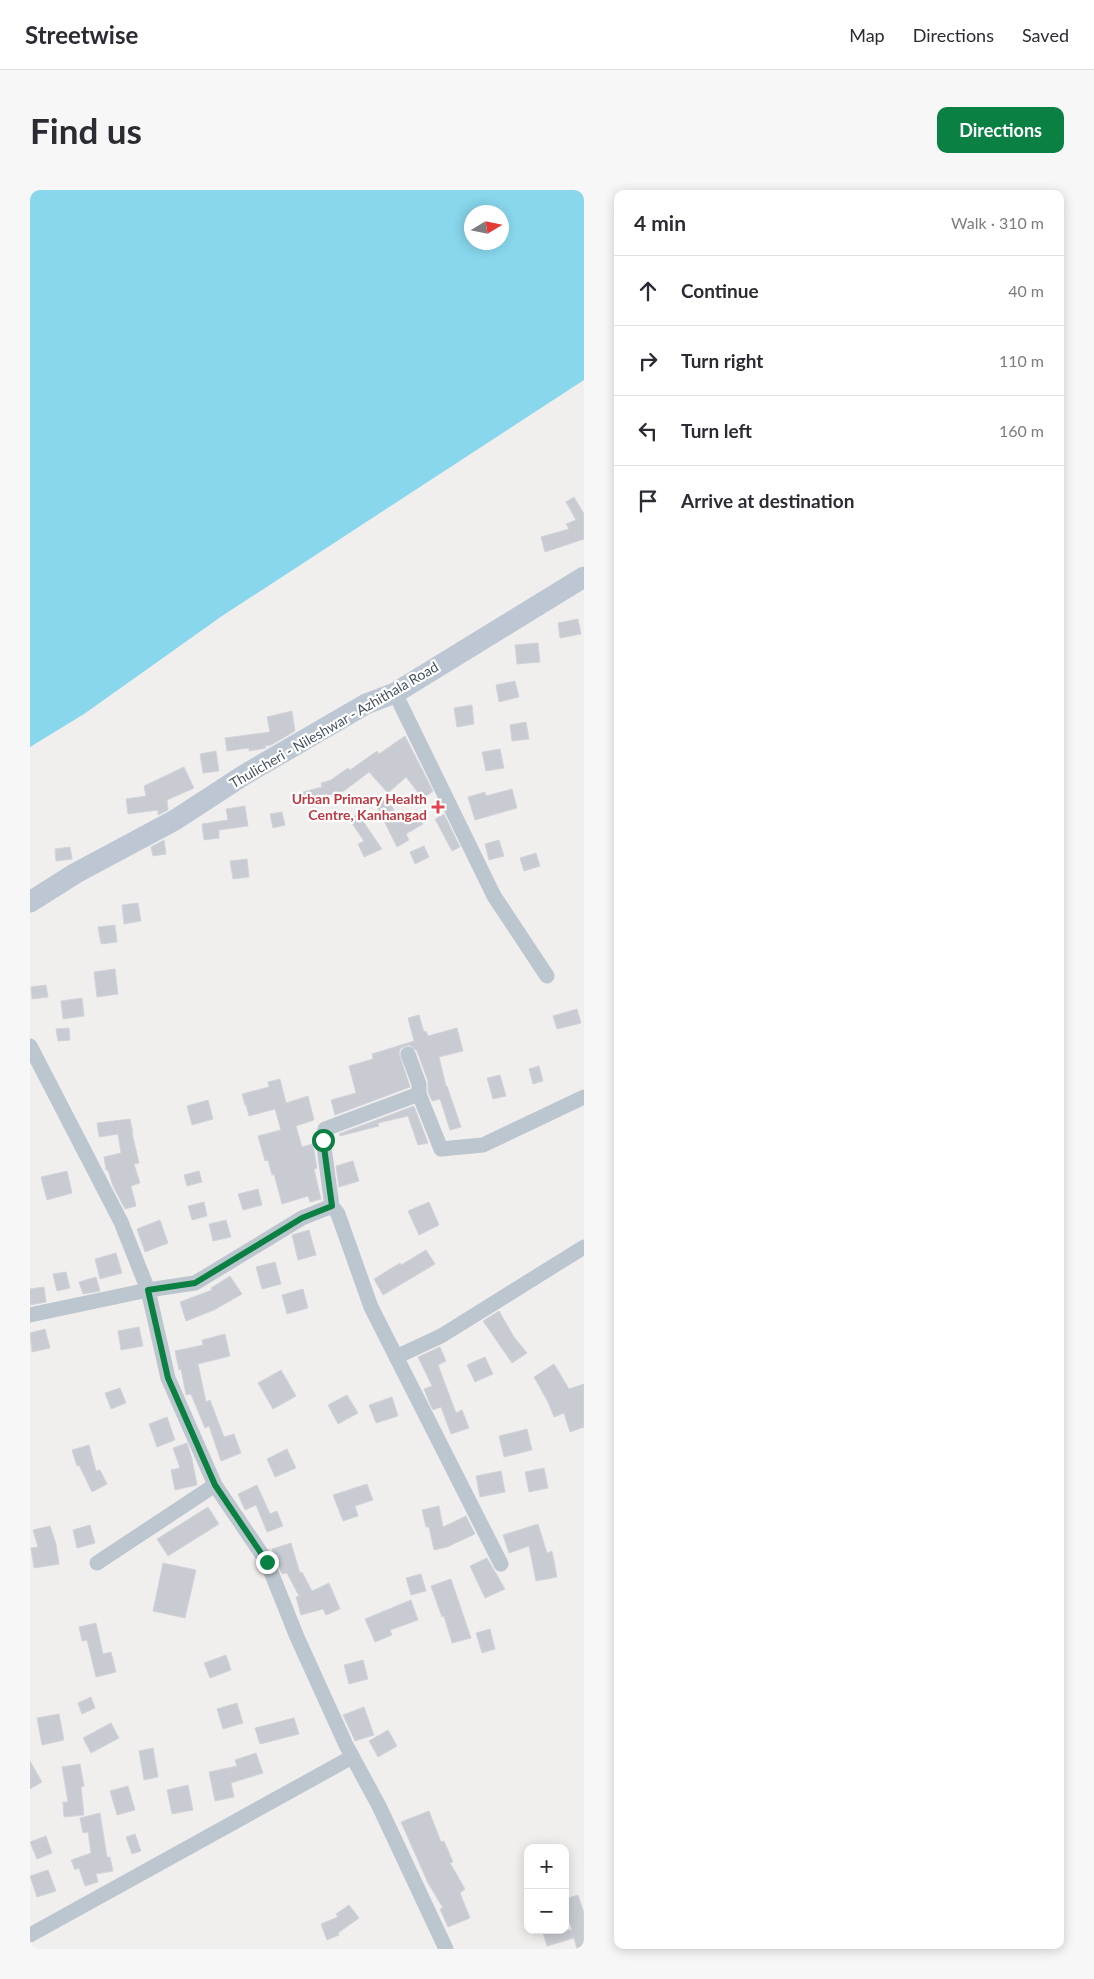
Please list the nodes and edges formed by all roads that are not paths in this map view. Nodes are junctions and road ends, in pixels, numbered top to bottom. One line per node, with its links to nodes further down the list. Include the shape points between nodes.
1 (584, 577): 2 (main road, Thulicheri - Nileshwar - Azhithala Road)
2 (395, 693): 3 (main road, Thulicheri - Nileshwar - Azhithala Road, via 366,704 244,775 175,820 76,873); 4 (street, via 494,896)
3 (30, 902)
4 (547, 976)
5 (30, 1046): 11 (street, via 121,1222)
6 (408, 1054): 7 (street, via 419,1084)
7 (419, 1094): 8 (street, via 441,1149 484,1145); 9 (street, via 325,1129 323,1140)
8 (584, 1097)
9 (332, 1206): 11 (street, via 302,1218 195,1283); 13 (street, via 338,1214 371,1308)
10 (584, 1246): 13 (street, via 441,1336)
11 (148, 1290): 12 (street); 14 (street, via 168,1378)
12 (30, 1315)
13 (396, 1357): 16 (street)
14 (215, 1485): 15 (street); 17 (street, via 267,1562 297,1638)
15 (97, 1563)
16 (501, 1564)
17 (352, 1757): 18 (street); 19 (street, via 379,1806)
18 (30, 1935)
19 (446, 1949)

